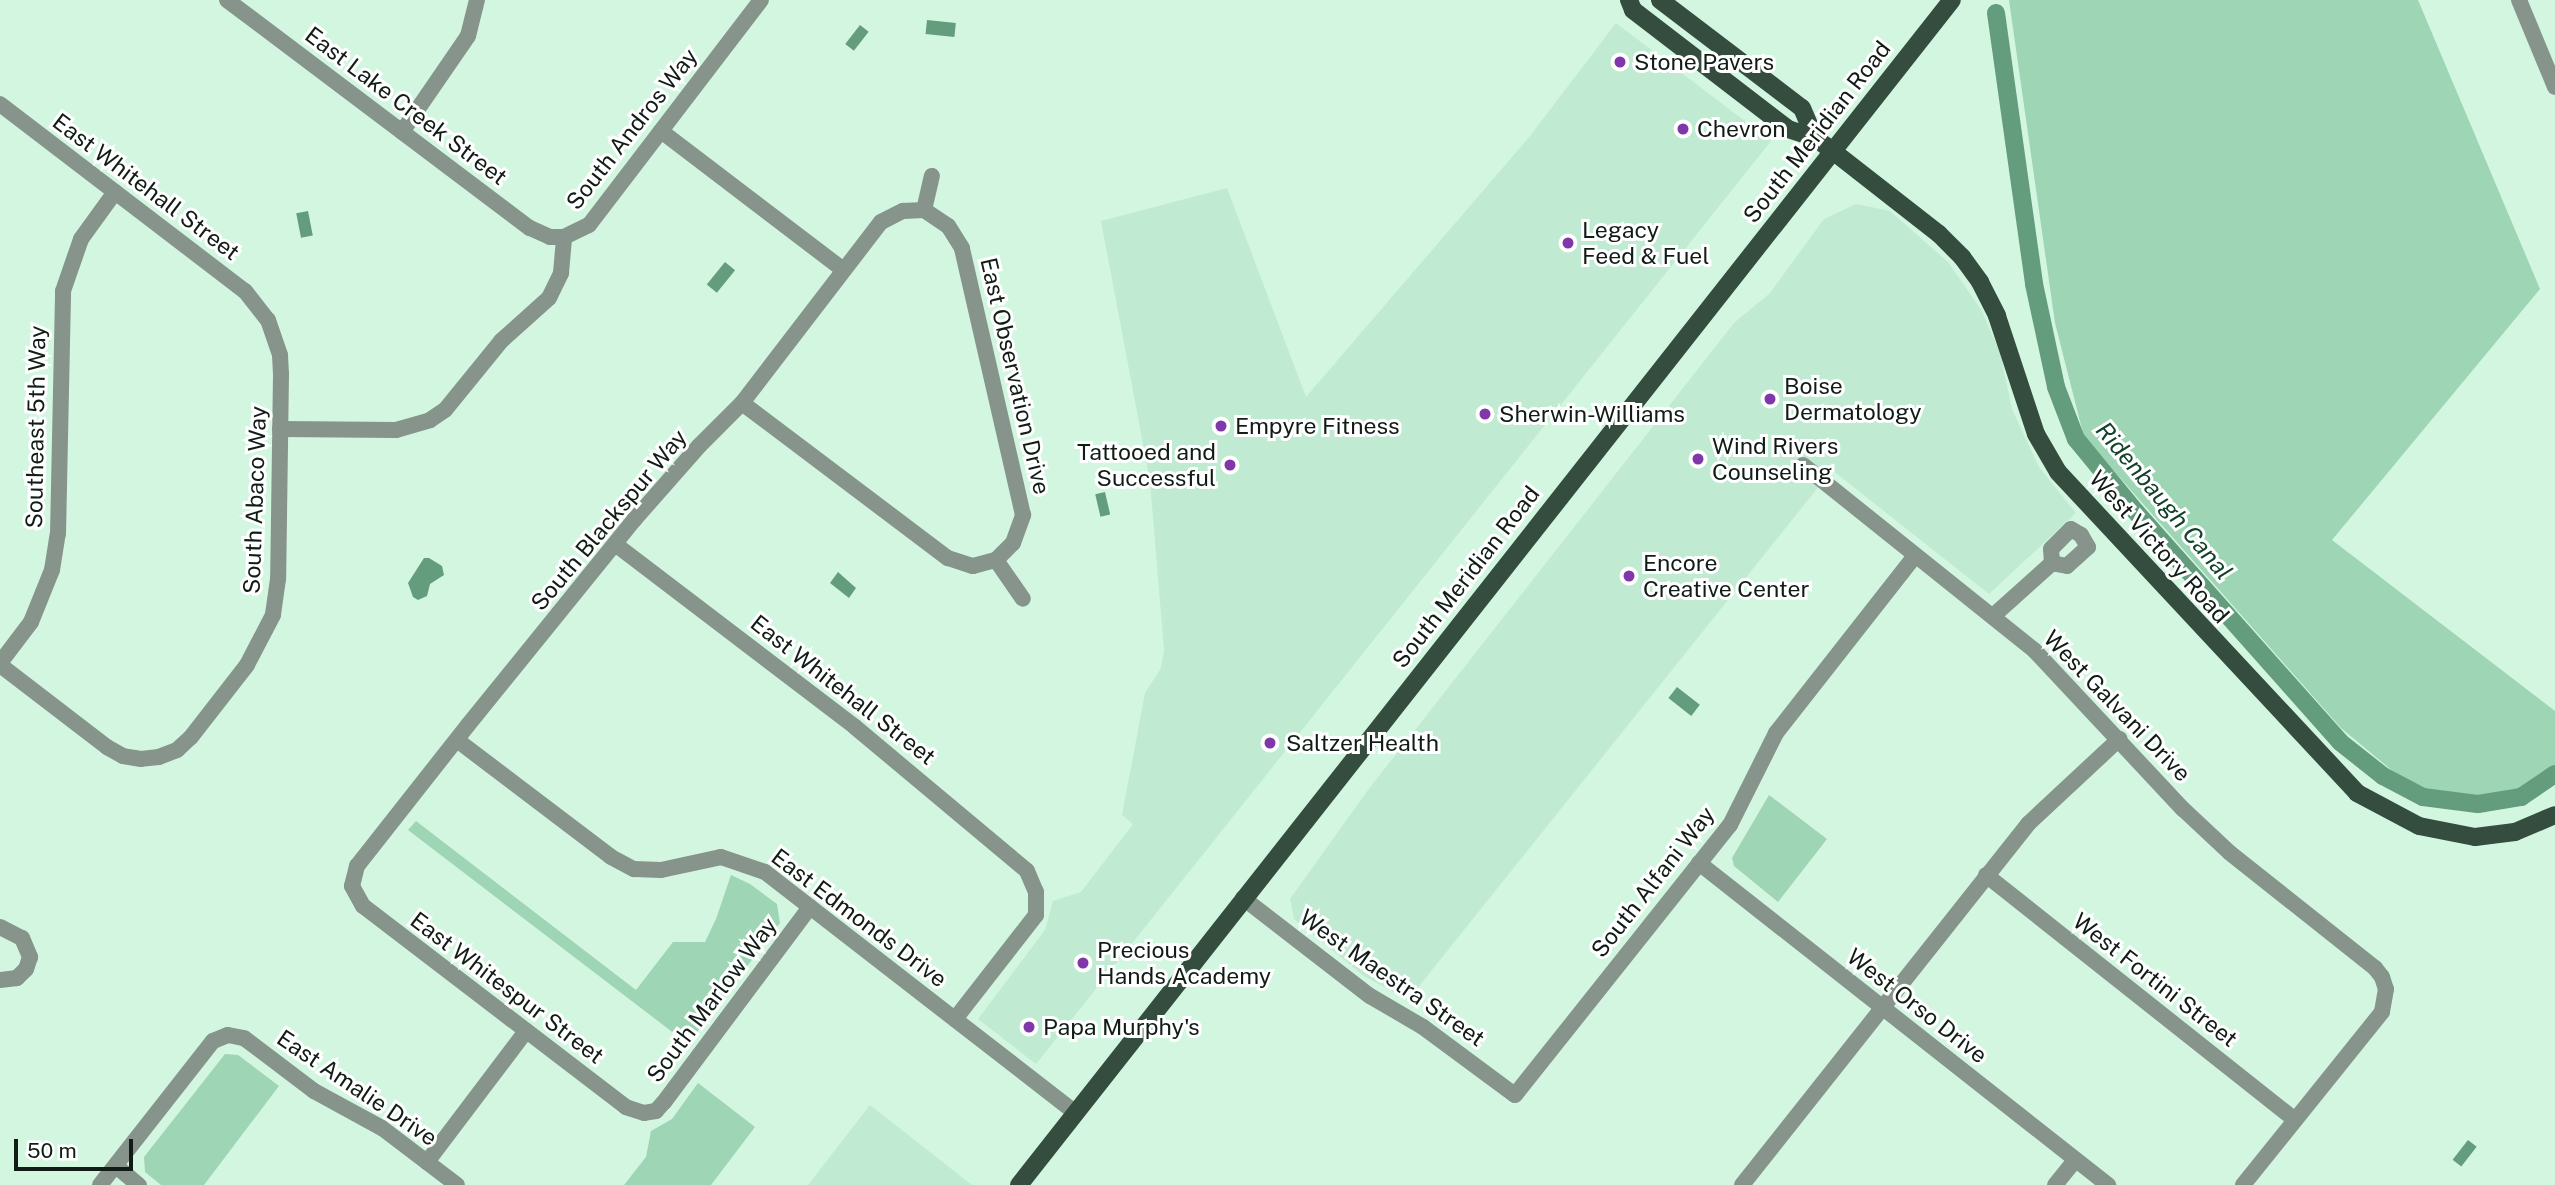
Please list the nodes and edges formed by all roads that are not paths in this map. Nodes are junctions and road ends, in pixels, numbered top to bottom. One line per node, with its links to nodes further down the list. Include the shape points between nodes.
1 (227, 0): 11 (street, East Lake Creek Street)
2 (477, 0): 11 (street, via 473,26 463,44)
3 (761, 0): 10 (street, South Andros Way)
4 (1629, 0): 12 (main road, West Victory Road, via 1633,10 1788,128)
5 (1660, 0): 12 (main road, via 1802,108)
6 (1952, 0): 13 (main road, South Meridian Road)
7 (2519, 0): 8 (street)
8 (2555, 86)
9 (0, 104): 15 (street, East Whitehall Street)
10 (661, 131): 17 (street, South Andros Way, via 589,225); 18 (street)
11 (402, 132): 17 (street, East Lake Creek Street, via 530,228 550,237)
12 (1815, 138): 13 (main road, West Victory Road)
13 (1834, 152): 23 (main road, West Victory Road, via 1939,234 1980,282 1997,316 2036,434 2058,472); 38 (main road, South Meridian Road)
14 (932, 176): 16 (street)
15 (116, 192): 19 (street, East Whitehall Street, via 245,291); 31 (street, Southeast 5th Way, via 81,239 62,291 58,534 52,570 30,622)
16 (924, 210): 18 (street, South Blackspur Way, via 902,211 881,222); 27 (street, East Observation Drive, via 948,226 962,248 1023,514 1013,543)
17 (564, 237): 21 (street, South Andros Way, via 561,273 549,298 506,336 445,410 430,420 396,430)
18 (842, 269): 20 (street, South Blackspur Way)
19 (261, 309): 21 (street, South Abaco Way, via 280,355)
20 (742, 403): 25 (street, South Blackspur Way); 27 (street, via 948,558 973,566)
21 (280, 429): 31 (street, South Abaco Way, via 278,579 273,615 247,665 177,750 141,759 123,755)
22 (1803, 466): 26 (street, West Galvani Drive)
23 (2099, 519): 24 (street); 34 (main road, West Victory Road, via 2357,793 2418,826 2475,837 2515,832)
24 (2081, 535): 28 (street, via 2071,529 2050,548); 28 (street, via 2088,547 2067,566)
25 (615, 544): 33 (street, South Blackspur Way); 43 (street, East Whitehall Street, via 855,727 1017,860 1034,881 1036,915)
26 (1915, 556): 30 (street, West Galvani Drive); 35 (street, South Alfani Way, via 1776,733 1730,825)
27 (996, 559): 29 (street)
28 (2052, 563): 30 (street)
29 (1023, 599)
30 (1993, 616): 32 (street, West Galvani Drive, via 2034,650)
31 (0, 664)
32 (2119, 738): 36 (street, via 2028,824); 48 (street, West Galvani Drive, via 2183,809 2230,853 2375,968 2386,989 2382,1012)
33 (457, 740): 37 (street, South Blackspur Way, via 357,866); 39 (street, East Edmonds Drive, via 611,857 634,869 661,870 721,856 765,872)
34 (2555, 815)
35 (1699, 863): 42 (street, West Orso Drive); 45 (street, South Alfani Way)
36 (1986, 875): 42 (street); 48 (street, West Fortini Street)
37 (352, 886): 44 (street, East Whitespur Street, via 363,906)
38 (1243, 898): 45 (street, West Maestra Street, via 1370,996 1423,1027); 47 (main road, South Meridian Road)
39 (810, 907): 43 (street, East Edmonds Drive); 46 (street, South Marlow Way, via 664,1102 656,1111)
40 (0, 927): 41 (street, via 22,938 30,957 17,978)
41 (0, 980)
42 (1881, 1007): 49 (street, West Orso Drive); 56 (street)
43 (955, 1019): 47 (street, East Edmonds Drive)
44 (526, 1031): 46 (street, East Whitespur Street, via 626,1107); 50 (street)
45 (1515, 1095)
46 (644, 1113)
47 (1076, 1113): 55 (main road, South Meridian Road)
48 (2295, 1120): 59 (street)
49 (2075, 1160): 57 (street); 58 (street, West Orso Drive)
50 (427, 1162): 51 (street, East Amalie Drive, via 365,1117 314,1091 244,1038 228,1035 213,1041); 54 (street, East Amalie Drive)
51 (116, 1166): 52 (street); 53 (street)
52 (100, 1185)
53 (139, 1185)
54 (457, 1185)
55 (1019, 1185)
56 (1742, 1185)
57 (2055, 1185)
58 (2108, 1185)
59 (2243, 1185)

